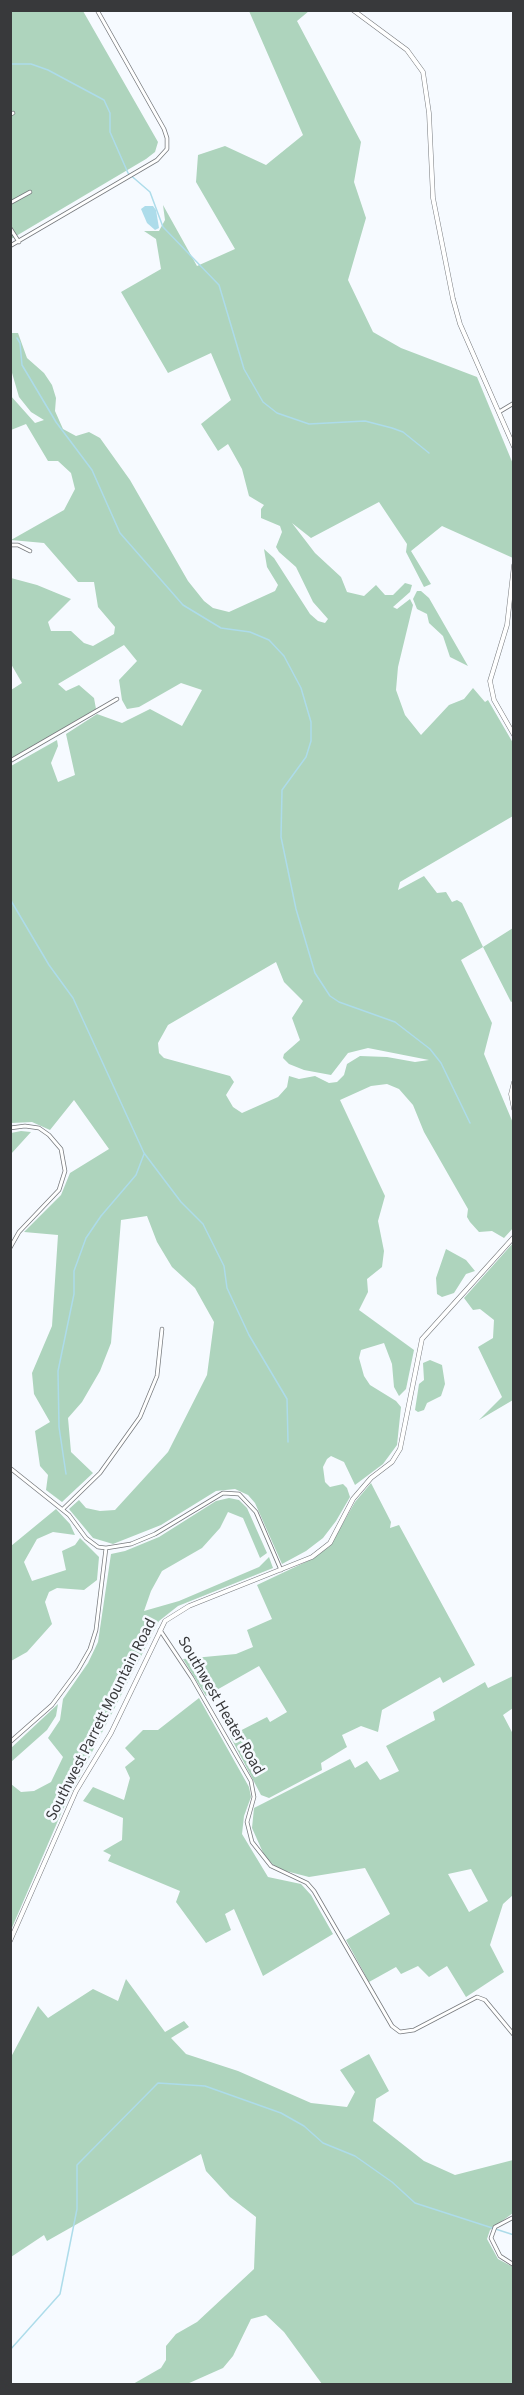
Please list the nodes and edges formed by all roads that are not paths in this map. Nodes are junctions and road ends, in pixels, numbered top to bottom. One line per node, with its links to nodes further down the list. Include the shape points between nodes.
1 (97, 10): 6 (street, via 164,129 167,149 157,160)
2 (353, 10): 9 (street, via 407,50 422,70 429,113 433,198 447,276 458,319)
3 (30, 192): 4 (street)
4 (10, 203)
5 (10, 228): 6 (street)
6 (19, 242): 7 (street)
7 (10, 246)
8 (513, 403): 9 (street)
9 (497, 413): 10 (street)
10 (513, 447)
11 (10, 545): 12 (street)
12 (30, 551)
13 (513, 565): 15 (street, via 508,623 490,681 494,700)
14 (117, 699): 16 (street)
15 (513, 735)
16 (10, 762)
17 (513, 1082): 18 (street)
18 (513, 1109)
19 (10, 1128): 21 (street, via 39,1128 49,1135 61,1149 65,1171 59,1190 19,1232)
20 (513, 1237): 26 (street, Southwest Parrett Mountain Road, via 422,1339 408,1419 397,1455 353,1499 323,1550)
21 (10, 1248)
22 (162, 1329): 24 (street, via 157,1376 140,1417 100,1473)
23 (10, 1468): 24 (street)
24 (63, 1509): 25 (street, via 86,1538)
25 (106, 1548): 26 (street, via 131,1544 155,1534 231,1492 244,1497 256,1512); 28 (street, via 90,1649 52,1705)
26 (280, 1570): 27 (street, Southwest Parrett Mountain Road, via 178,1611)
27 (159, 1629): 29 (street, Southwest Parrett Mountain Road, via 111,1733 76,1791); 30 (street, Southwest Heater Road, via 251,1780 254,1797 247,1822 255,1848 278,1871 307,1883 314,1891 392,2026 400,2032 414,2030 477,1997 485,2000)
28 (10, 1742)
29 (10, 1941)
30 (513, 2035)
31 (513, 2217): 32 (street, via 495,2227 491,2238 500,2256)
32 (513, 2265)

